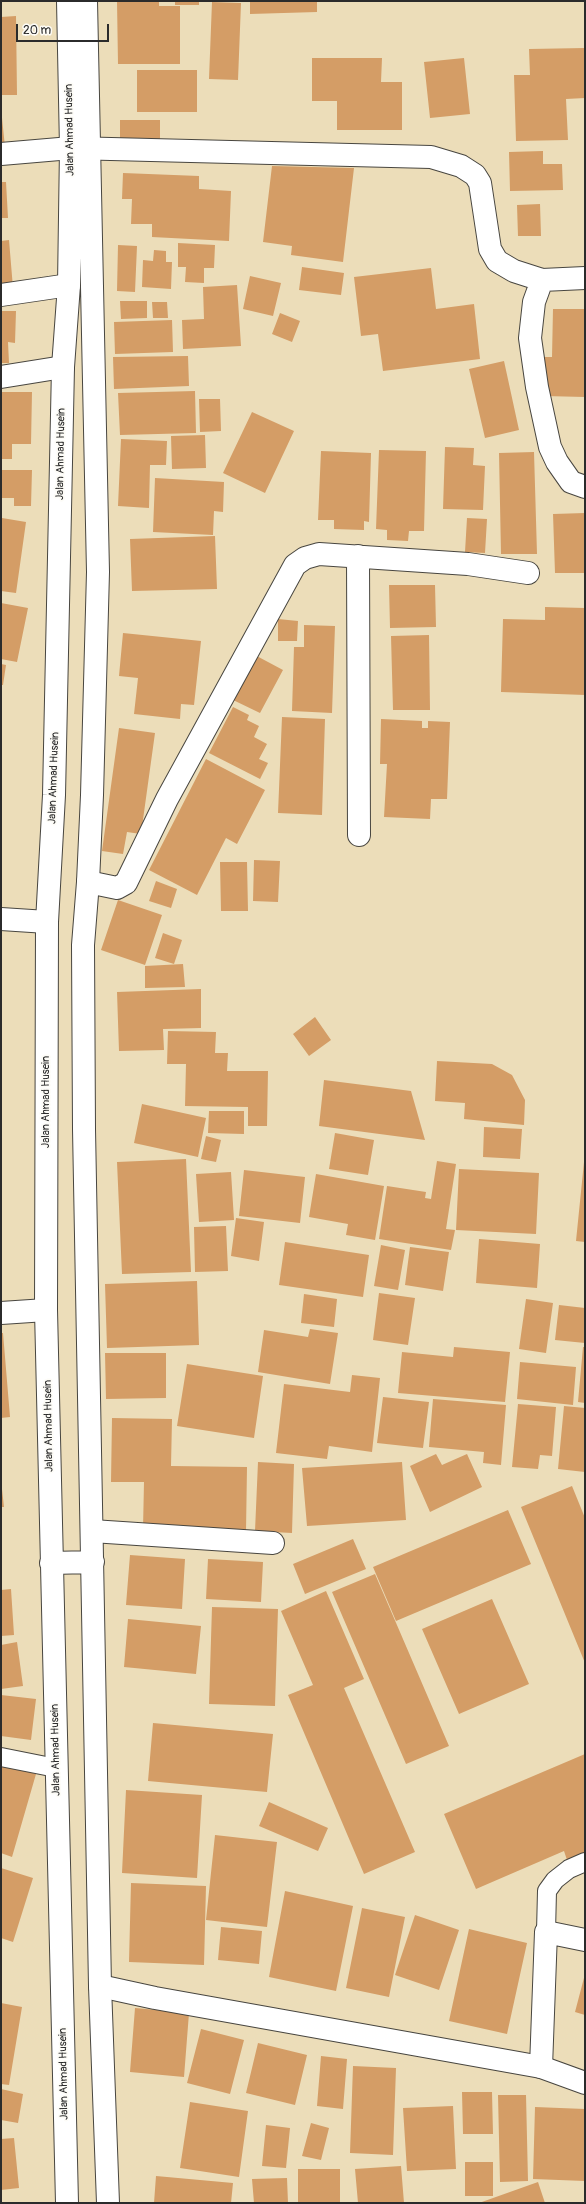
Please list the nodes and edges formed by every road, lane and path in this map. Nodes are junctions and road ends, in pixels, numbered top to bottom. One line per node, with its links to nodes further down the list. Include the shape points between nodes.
1 (68, 1): 3 (main road, Jalan Ahmad Husein)
2 (86, 1): 3 (main road, Jalan Ahmad Husein)
3 (80, 148): 4 (main road); 6 (main road, via 431,157 461,166 475,175 483,192 490,249 497,261 514,272); 7 (main road, Jalan Ahmad Husein); 15 (main road, Jalan Ahmad Husein, via 98,572)
4 (1, 154)
5 (585, 278): 6 (main road)
6 (542, 280): 11 (main road, via 534,302 530,338 537,387 550,447 556,462 571,482)
7 (69, 285): 8 (main road); 9 (main road, Jalan Ahmad Husein)
8 (1, 295)
9 (64, 367): 10 (main road); 17 (main road, Jalan Ahmad Husein, via 54,795)
10 (1, 377)
11 (585, 487)
12 (358, 556): 13 (main road, via 468,564); 14 (main road); 15 (main road, via 319,554 295,565 167,799 126,883 117,888)
13 (528, 573)
14 (359, 835)
15 (88, 882): 20 (main road, Jalan Ahmad Husein, via 83,953)
16 (1, 919): 17 (main road)
17 (47, 922): 18 (main road, Jalan Ahmad Husein)
18 (46, 1310): 19 (main road); 23 (main road, Jalan Ahmad Husein)
19 (1, 1313)
20 (92, 1531): 21 (main road); 22 (main road, Jalan Ahmad Husein)
21 (273, 1543)
22 (93, 1562): 23 (main road); 29 (main road, Jalan Ahmad Husein)
23 (51, 1563): 25 (main road, Jalan Ahmad Husein)
24 (1, 1757): 25 (lane)
25 (56, 1768): 32 (main road, Jalan Ahmad Husein)
26 (585, 1862): 27 (lane, via 569,1869 555,1880 547,1891)
27 (546, 1932): 28 (main road); 30 (main road)
28 (585, 1940)
29 (100, 1986): 30 (main road); 33 (main road, Jalan Ahmad Husein)
30 (541, 2067): 31 (main road)
31 (585, 2083)
32 (66, 2203)
33 (108, 2203)

